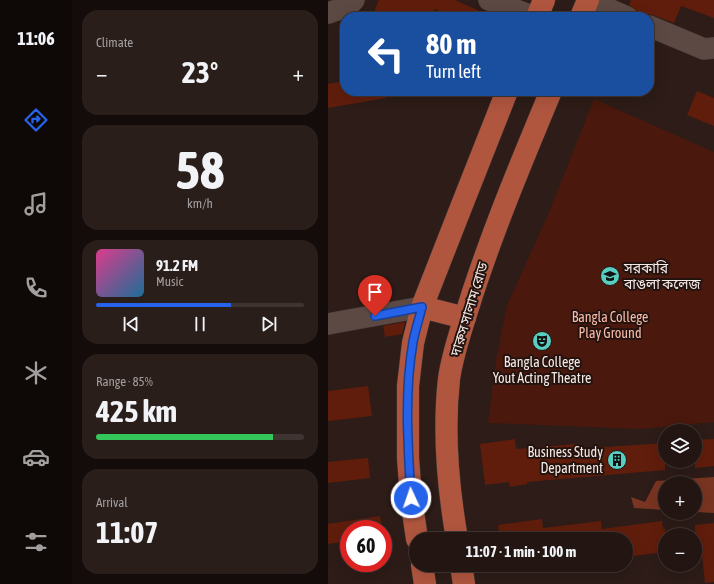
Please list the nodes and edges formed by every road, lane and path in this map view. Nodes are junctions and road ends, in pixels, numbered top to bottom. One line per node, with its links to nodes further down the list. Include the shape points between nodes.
1 (354, 0): 9 (street, via 348,6)
2 (489, 0): 5 (street)
3 (544, 0): 6 (main road)
4 (588, 0): 7 (main road); 8 (street)
5 (522, 12)
6 (538, 12)
7 (583, 12)
8 (616, 12)
9 (328, 13)
10 (654, 28): 11 (street, via 704,49)
11 (714, 48)
12 (505, 96): 14 (main road)
13 (549, 96): 15 (main road, দারুস সালাম রোড, via 491,240)
14 (422, 307): 15 (main road); 16 (street); 17 (main road, via 413,342 408,386 408,458)
15 (465, 318): 18 (main road, দারুস সালাম রোড, via 450,378 446,414)
16 (328, 324)
17 (416, 532)
18 (456, 532)
19 (423, 572): 21 (main road)
20 (462, 572): 22 (main road)
21 (425, 584)
22 (464, 584)

